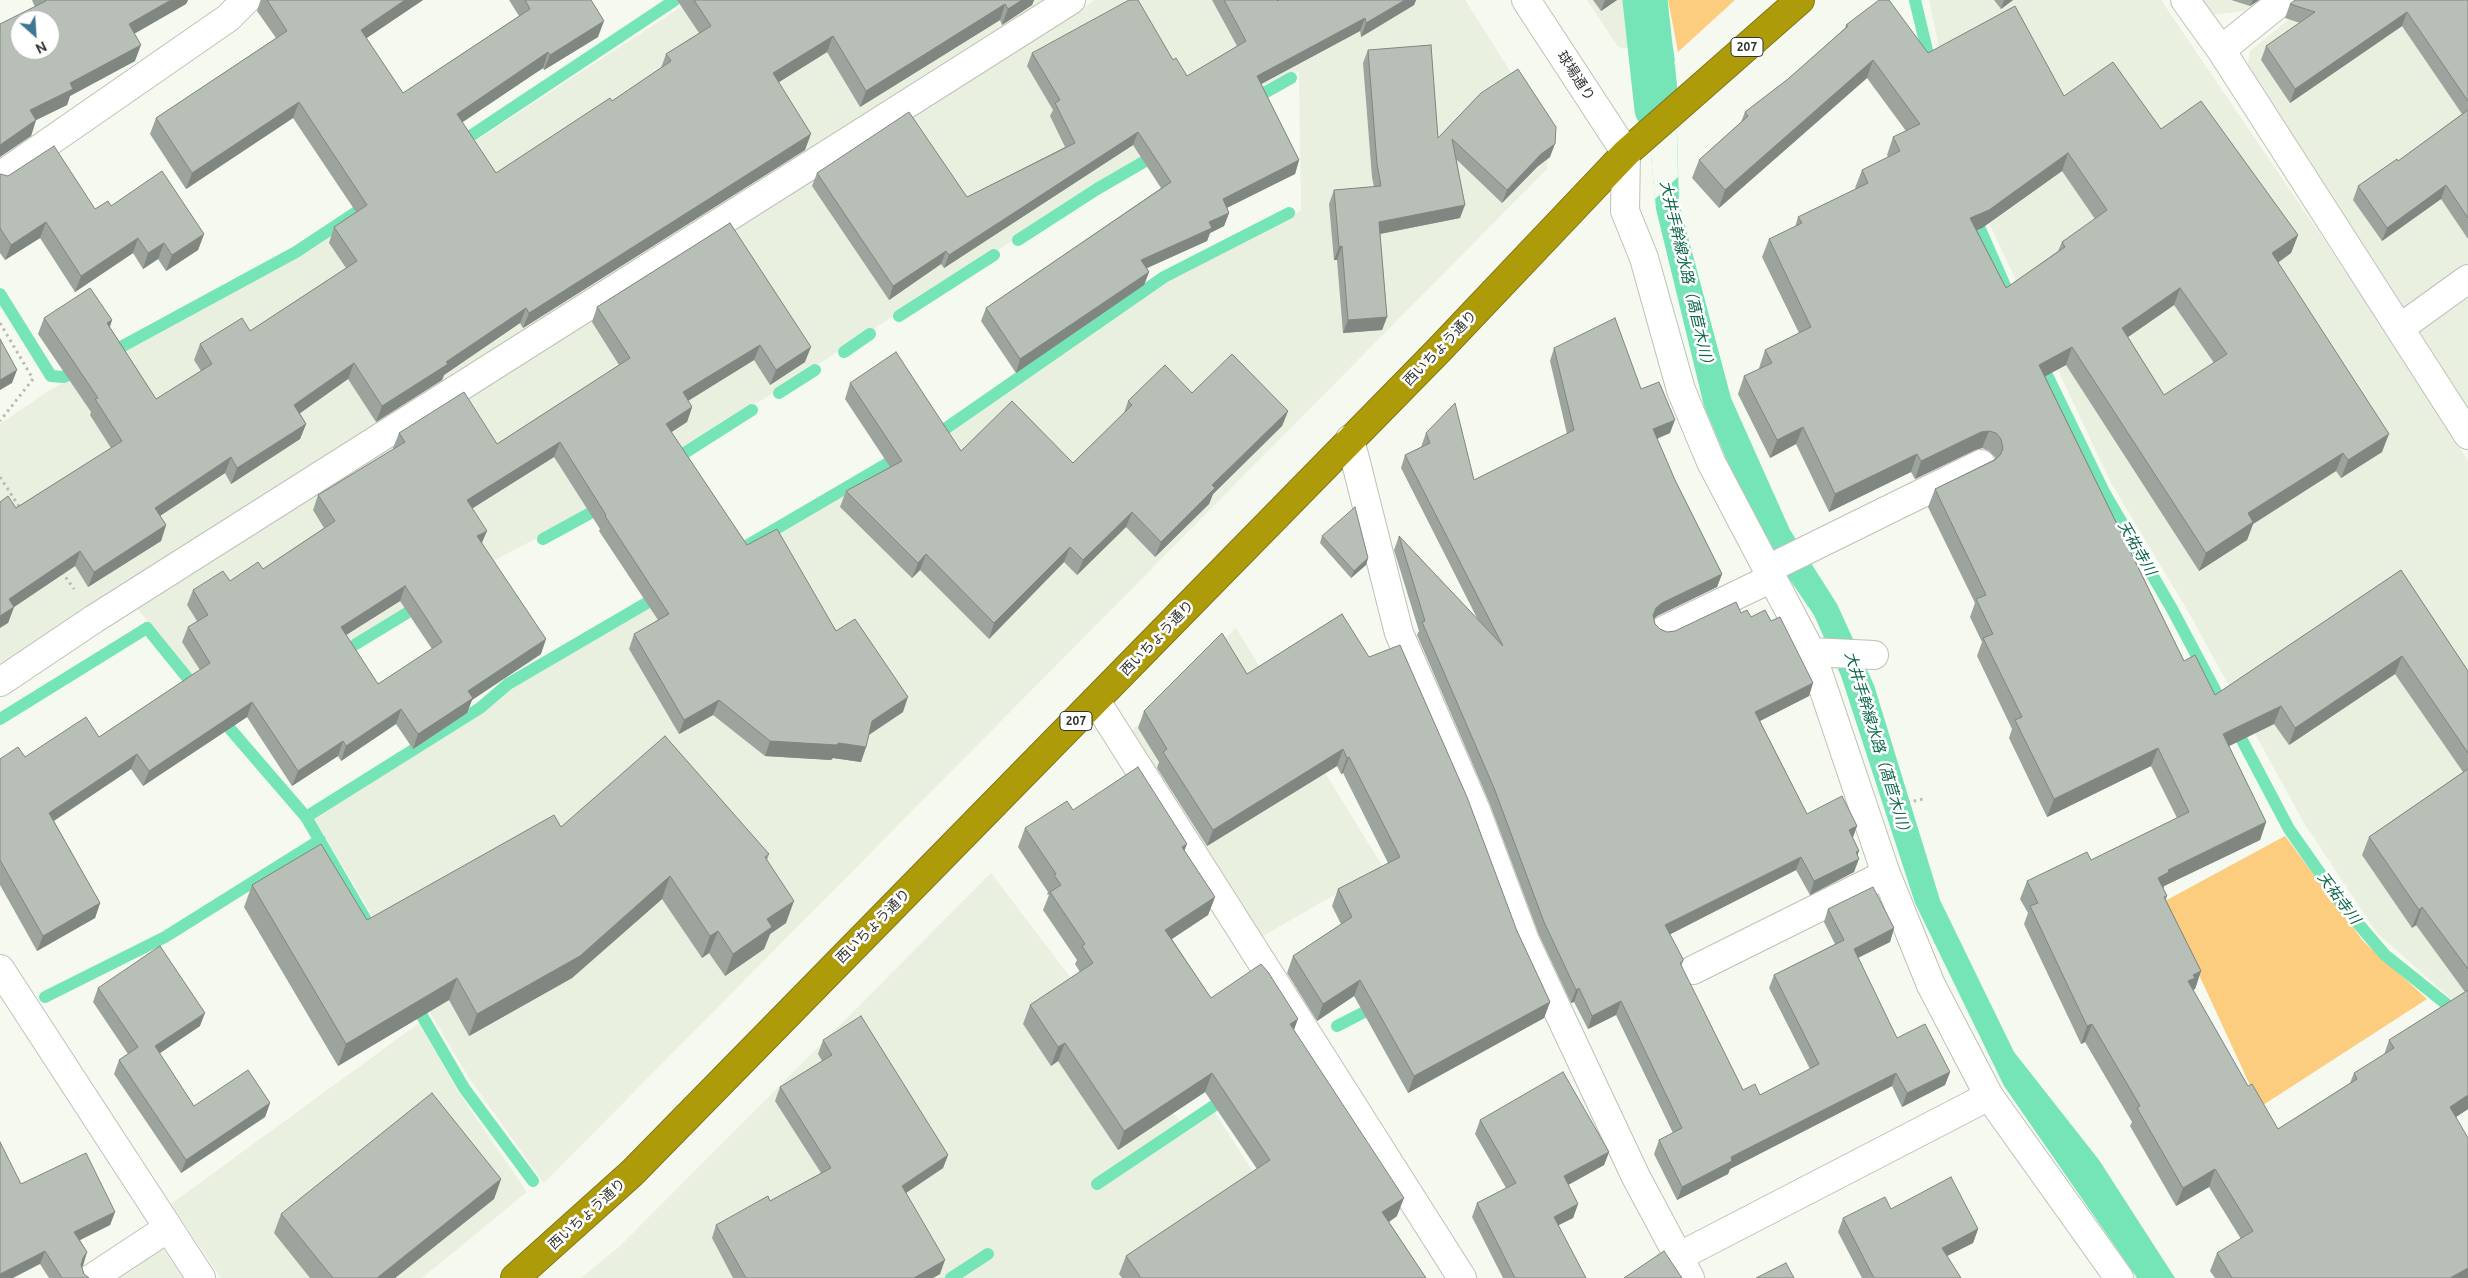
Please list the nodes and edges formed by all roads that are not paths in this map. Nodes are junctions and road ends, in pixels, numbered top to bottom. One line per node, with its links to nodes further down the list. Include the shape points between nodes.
1 (246, 0): 9 (street, via 228,18)
2 (1071, 0): 19 (street, via 94,619)
3 (1526, 0): 8 (street, 球場通り)
4 (1800, 0): 8 (highway, 西いちょう通り / 207)
5 (2185, 0): 7 (street)
6 (2283, 0): 7 (street)
7 (2221, 50): 11 (street)
8 (1626, 153): 13 (highway, 西いちょう通り / 207); 15 (street, via 1625,211 1644,258 1681,390 1711,462)
9 (0, 176)
10 (2468, 279): 11 (street)
11 (2400, 328): 12 (street)
12 (2468, 434)
13 (1350, 439): 20 (highway, 西いちょう通り / 207); 26 (street, via 1399,633 1475,808 1525,941 1636,1178)
14 (1981, 464): 15 (street, via 1813,547)
15 (1770, 574): 16 (street); 17 (street)
16 (1664, 630)
17 (1812, 652): 18 (street); 21 (street)
18 (1874, 655)
19 (0, 682)
20 (1096, 701): 29 (highway, 西いちょう通り / 207, via 632,1173); 30 (street)
21 (1886, 874): 23 (street); 24 (street, via 1931,985)
22 (0, 969): 25 (street)
23 (1693, 970)
24 (1989, 1096): 26 (street); 31 (street)
25 (168, 1228): 27 (street); 28 (street)
26 (1684, 1267)
27 (92, 1278)
28 (202, 1278)
29 (515, 1278)
30 (1462, 1278)
31 (2119, 1278)

